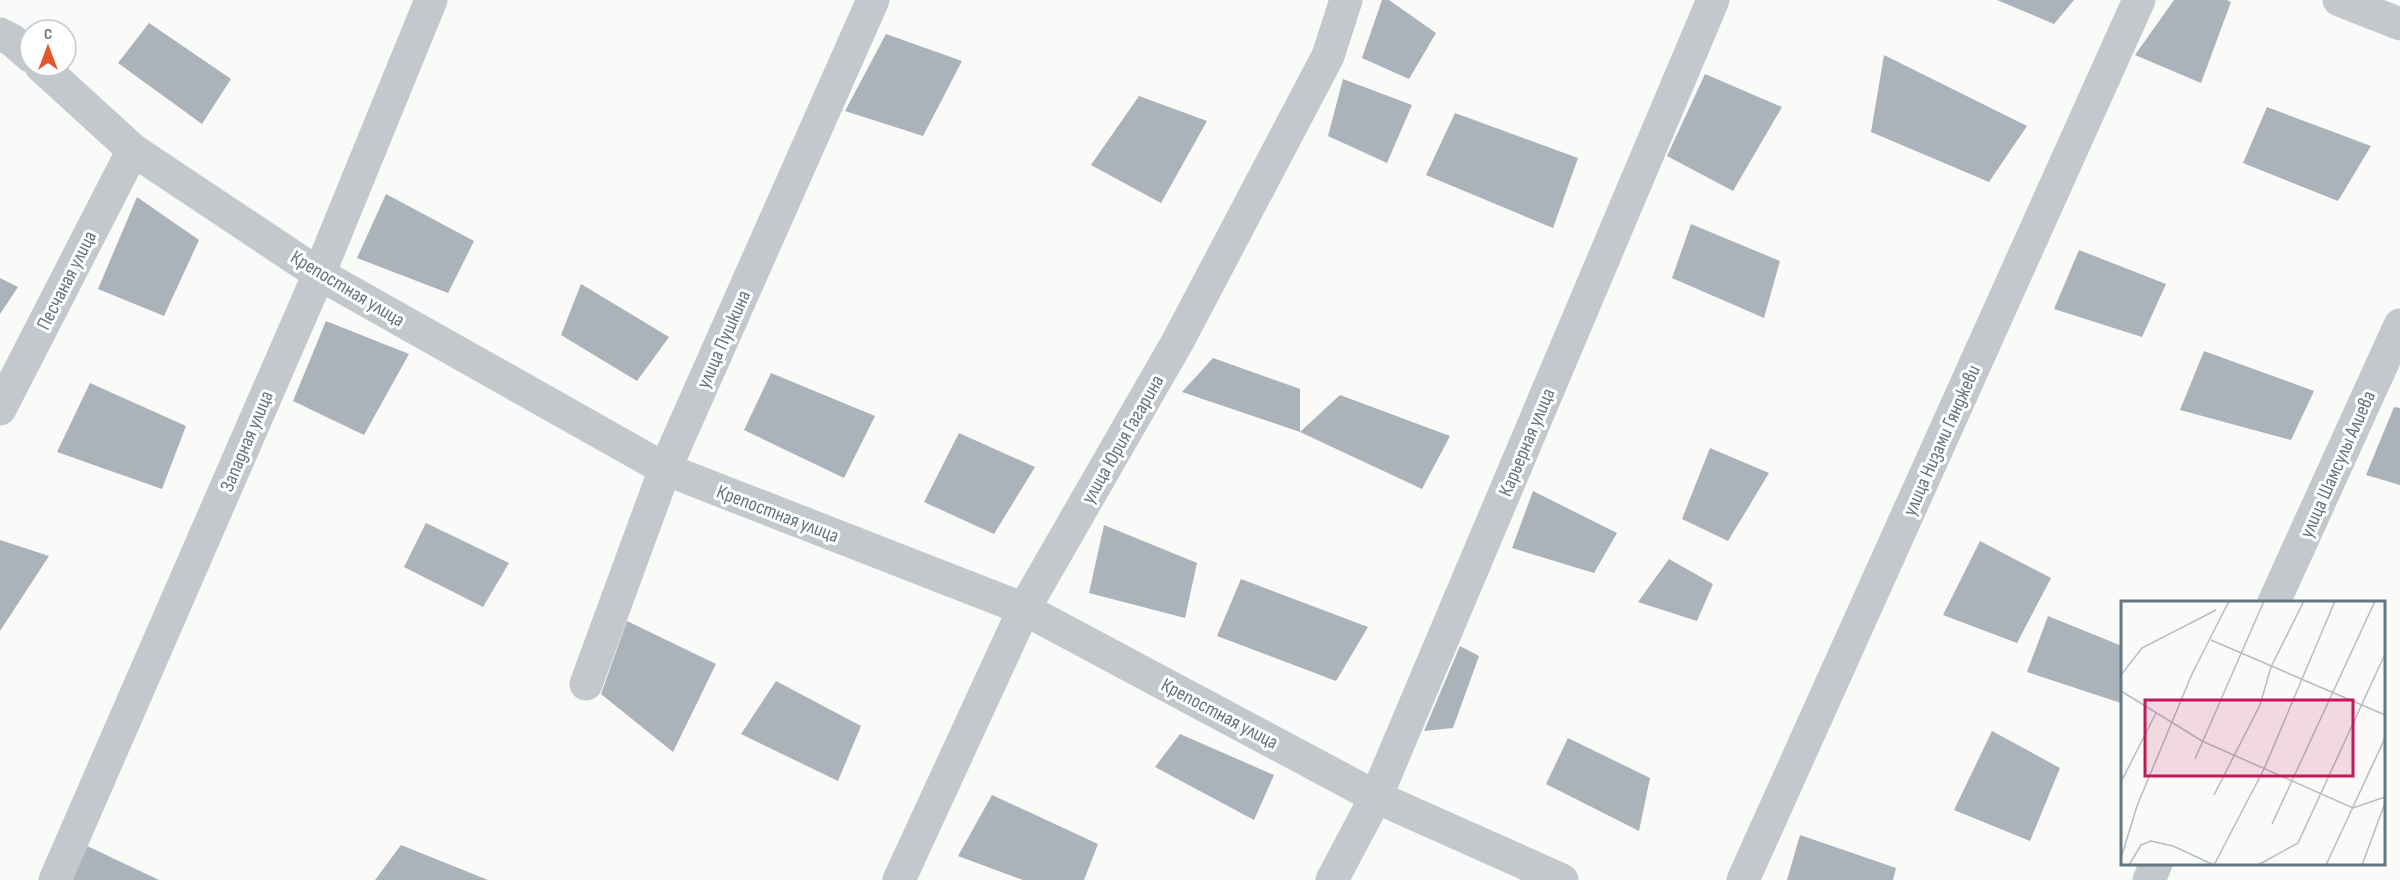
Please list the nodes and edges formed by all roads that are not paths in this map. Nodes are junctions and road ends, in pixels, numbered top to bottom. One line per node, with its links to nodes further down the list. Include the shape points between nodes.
1 (431, 0): 12 (street, Западная улица)
2 (873, 0): 15 (street, улица Пушкина)
3 (1346, 0): 17 (street, улица Юрия Гагарина, via 1328,57 1190,320)
4 (1713, 0): 19 (street, Карьерная улица)
5 (2139, 0): 25 (street, улица Низами Гянджеви)
6 (2339, 0): 7 (street)
7 (2400, 24)
8 (0, 34): 9 (street)
9 (18, 45)
10 (54, 78): 11 (street, Крепостная улица)
11 (133, 150): 12 (street, Крепостная улица); 14 (street, Песчаная улица)
12 (319, 274): 15 (street, Крепостная улица); 21 (street, Западная улица)
13 (2400, 325): 16 (street, улица Шамсулы Алиева)
14 (0, 410)
15 (665, 469): 17 (street, Крепостная улица); 18 (street, улица Пушкина)
16 (2275, 601)
17 (1024, 609): 19 (street, Крепостная улица); 22 (street, улица Юрия Гагарина)
18 (586, 684)
19 (1376, 797): 23 (street, Карьерная улица); 24 (street, Крепостная улица)
20 (2156, 865): 26 (street)
21 (55, 880)
22 (899, 880)
23 (1332, 880)
24 (1562, 880)
25 (1743, 880)
26 (2149, 880)

